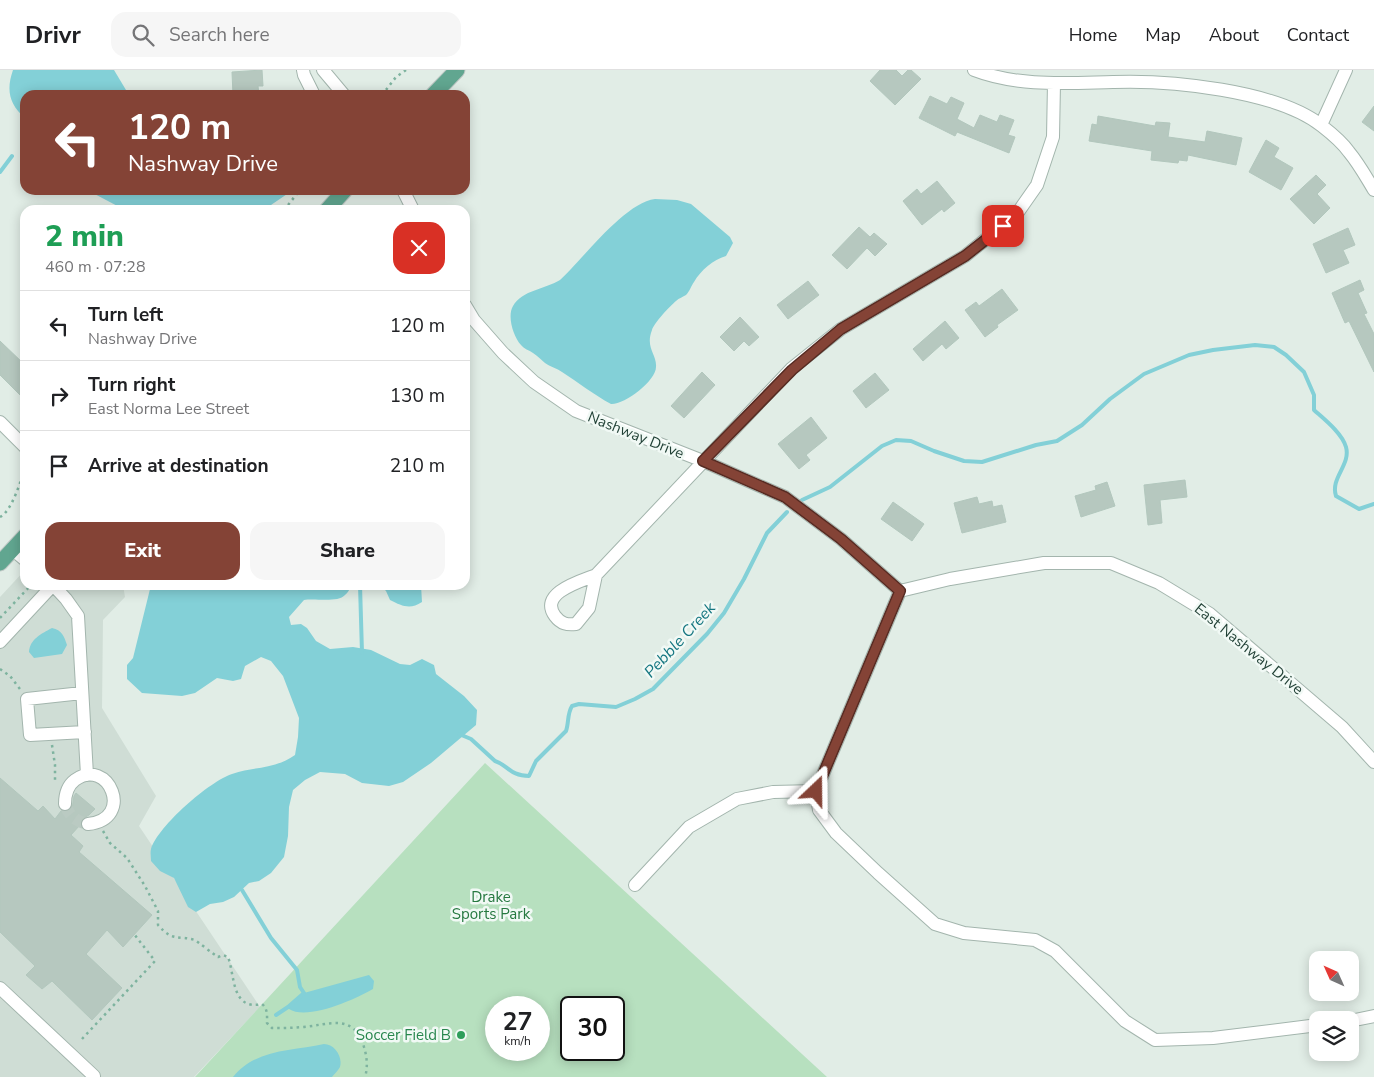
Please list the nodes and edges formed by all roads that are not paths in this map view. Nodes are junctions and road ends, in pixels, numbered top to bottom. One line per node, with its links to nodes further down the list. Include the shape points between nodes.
1 (303, 70): 8 (street)
2 (323, 70): 9 (street)
3 (457, 70): 10 (main road)
4 (974, 70): 7 (street, via 1004,79)
5 (1346, 70): 11 (street)
6 (1161, 76): 7 (street, via 1143,81); 11 (street, via 1244,93 1300,112)
7 (1054, 83): 18 (street, via 1053,137 1037,185 1016,215 965,256 841,329 792,370)
8 (312, 90)
9 (340, 90)
10 (438, 90)
11 (1321, 125): 12 (street, via 1349,150)
12 (1374, 190)
13 (340, 195): 14 (main road)
14 (332, 205)
15 (470, 313): 18 (street, Nashway Drive, via 503,353 534,382 576,411)
16 (0, 422): 17 (street)
17 (20, 442)
18 (703, 461): 23 (street); 26 (street, Nashway Drive, via 785,497 841,539)
19 (20, 541): 20 (main road)
20 (12, 549): 21 (street); 22 (main road)
21 (20, 556)
22 (0, 563)
23 (596, 575)
24 (48, 590): 27 (street)
25 (58, 590): 28 (street, via 78,616)
26 (900, 591): 30 (street, East Nashway Drive, via 1044,563 1111,563 1159,582 1210,614 1342,727); 32 (street)
27 (0, 642)
28 (82, 693): 29 (street); 29 (street, via 27,699 30,736)
29 (85, 732): 31 (street)
30 (1374, 762)
31 (87, 775): 33 (street, via 72,781); 34 (street, via 103,778 113,791 113,807 109,814)
32 (816, 791): 35 (street, via 774,792 737,799 689,827); 39 (street, via 819,810 836,833 935,924 964,933 1035,940 1055,950 1125,1021 1156,1040 1213,1038)
33 (65, 804)
34 (94, 823)
35 (635, 885)
36 (0, 988): 40 (street)
37 (1374, 1016): 38 (street)
38 (1359, 1018)
39 (1309, 1026)
40 (94, 1076)

